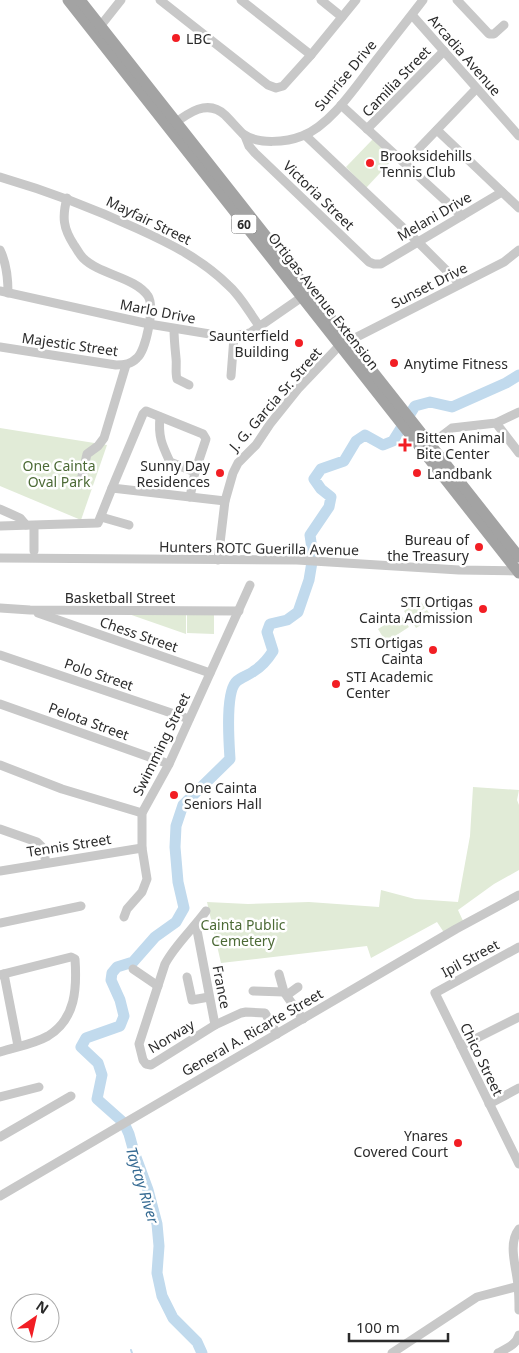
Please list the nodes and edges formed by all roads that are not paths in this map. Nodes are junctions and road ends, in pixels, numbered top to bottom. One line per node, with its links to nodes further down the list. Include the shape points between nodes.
1 (68, 0): 13 (main road, Ortigas Avenue Extension / 60)
2 (80, 0): 13 (main road, Ortigas Avenue Extension / 60)
3 (121, 0): 13 (street)
4 (160, 0): 15 (street, via 276,88 283,86)
5 (241, 0): 15 (street)
6 (321, 0): 11 (street)
7 (356, 0): 11 (street)
8 (423, 0): 10 (street, Sunrise Drive)
9 (462, 2): 12 (street, via 489,34 494,34)
10 (412, 15): 14 (street, Arcadia Avenue); 17 (street, Sunrise Drive)
11 (342, 17): 15 (street)
12 (504, 25)
13 (97, 29): 18 (main road, Ortigas Avenue Extension / 60)
14 (444, 51): 16 (street, Arcadia Avenue); 19 (street, Camilia Street)
15 (311, 55)
16 (476, 89): 20 (street); 23 (street, Arcadia Avenue)
17 (341, 105): 19 (street); 22 (street, Sunrise Drive)
18 (172, 125): 21 (street, via 198,109 212,108 224,114); 30 (main road, Ortigas Avenue Extension / 60)
19 (368, 129): 24 (street)
20 (437, 130): 24 (street); 26 (street)
21 (245, 136): 22 (street, Sunrise Drive, via 271,142); 34 (street, Victoria Street, via 255,153 368,262)
22 (305, 136): 31 (street)
23 (519, 136)
24 (405, 163): 29 (street)
25 (0, 176): 27 (street, Mayfair Street)
26 (502, 192): 28 (street); 29 (street, Melani Drive)
27 (67, 198): 38 (street, Majestic Street, via 63,215 66,230 82,257 97,268 135,285 148,296 151,305); 39 (street, Mayfair Street, via 99,210 199,260 230,286)
28 (519, 208)
29 (462, 216): 31 (street, Melani Drive)
30 (259, 234): 37 (main road, Ortigas Avenue Extension / 60); 42 (main road, Ortigas Avenue Extension / 60)
31 (417, 241): 34 (street, Melani Drive); 35 (street)
32 (0, 250): 36 (street, via 8,277)
33 (519, 250): 35 (street, Sunset Drive, via 504,262)
34 (381, 264)
35 (460, 284): 42 (street, Sunset Drive)
36 (4, 292): 38 (street, Marlo Drive)
37 (302, 297): 39 (street, Marlo Drive); 42 (main road, Ortigas Avenue Extension / 60)
38 (149, 324): 40 (street, Marlo Drive); 44 (street, Majestic Street, via 141,353)
39 (260, 328): 41 (street, Marlo Drive)
40 (174, 329): 41 (street, Marlo Drive); 46 (street, via 177,379)
41 (234, 337): 45 (street)
42 (345, 343): 50 (main road, Ortigas Avenue Extension / 60); 56 (street, J. G. Garcia Sr. Street, via 298,389 256,445 238,463)
43 (0, 347): 44 (street, Majestic Street)
44 (126, 365): 53 (street, via 108,426 98,446 88,454)
45 (231, 376)
46 (189, 385)
47 (519, 412): 49 (street)
48 (160, 417): 52 (street, via 158,433 170,462); 52 (street, via 206,438); 54 (street, via 146,411 143,414)
49 (496, 423): 50 (street, via 452,428); 51 (street)
50 (427, 447): 65 (main road, Ortigas Avenue Extension / 60); 68 (main road, Ortigas Avenue Extension / 60)
51 (519, 453)
52 (195, 472): 55 (street)
53 (80, 485)
54 (112, 488): 55 (street); 59 (street)
55 (190, 497): 56 (street)
56 (225, 501): 67 (street, J. G. Garcia Sr. Street)
57 (0, 509): 58 (street)
58 (13, 514): 62 (street); 63 (street)
59 (101, 517): 60 (street); 63 (street, via 94,524)
60 (129, 525)
61 (0, 526): 62 (street)
62 (12, 526): 63 (street)
63 (30, 526): 64 (street)
64 (34, 551)
65 (519, 557)
66 (0, 558): 67 (street, Hunters ROTC Guerilla Avenue)
67 (218, 560): 68 (street, Hunters ROTC Guerilla Avenue, via 296,560)
68 (518, 572)
69 (250, 585): 72 (street, Swimming Street)
70 (0, 608): 71 (street, Basketball Street)
71 (30, 610): 72 (street, Basketball Street); 74 (street, Chess Street)
72 (239, 611): 74 (street, Swimming Street)
73 (0, 655): 76 (street, Polo Street)
74 (210, 673): 76 (street, Swimming Street)
75 (0, 704): 77 (street, Pelota Street)
76 (189, 719): 77 (street, Swimming Street)
77 (169, 764): 79 (street, Swimming Street)
78 (0, 765): 79 (street, via 62,789)
79 (142, 813): 81 (street, Swimming Street)
80 (0, 828): 82 (street, via 37,842 43,848)
81 (142, 848): 82 (street, Tennis Street); 87 (street, Swimming Street, via 147,879)
82 (46, 863): 83 (street, Tennis Street)
83 (0, 871)
84 (519, 895): 102 (street, General A. Ricarte Street)
85 (81, 906): 88 (street)
86 (206, 911): 89 (street)
87 (124, 917)
88 (0, 923)
89 (196, 925): 95 (street, via 169,956); 100 (street, France)
90 (519, 947): 99 (street, Ipil Street)
91 (133, 968): 95 (street)
92 (2, 974): 105 (street); 105 (street, via 75,959 77,986 73,1006 62,1023 49,1035)
93 (278, 974): 98 (street)
94 (187, 977): 100 (street, via 192,1000)
95 (158, 986): 103 (street, Norway, via 139,1044 146,1064 151,1065)
96 (298, 987): 98 (street)
97 (253, 991): 98 (street)
98 (286, 993): 102 (street)
99 (434, 993): 106 (street, Chico Street)
100 (209, 997): 103 (street, France)
101 (519, 1016): 106 (street)
102 (303, 1019): 104 (street, General A. Ricarte Street)
103 (215, 1025): 104 (street, Norway, via 246,1012 265,1013)
104 (278, 1034): 115 (street, General A. Ricarte Street)
105 (18, 1046): 107 (street)
106 (461, 1046): 112 (street, Chico Street)
107 (0, 1052)
108 (39, 1087): 111 (street)
109 (519, 1088): 112 (street)
110 (71, 1096): 113 (street)
111 (0, 1097)
112 (489, 1104): 114 (street, Chico Street)
113 (0, 1137)
114 (518, 1160)
115 (2, 1191)
116 (519, 1229): 117 (street, via 514,1240)
117 (519, 1287): 118 (street); 120 (street, via 476,1297)
118 (519, 1310)
119 (519, 1335): 122 (street, via 517,1341)
120 (405, 1349): 121 (street)
121 (392, 1353)
122 (498, 1353)

